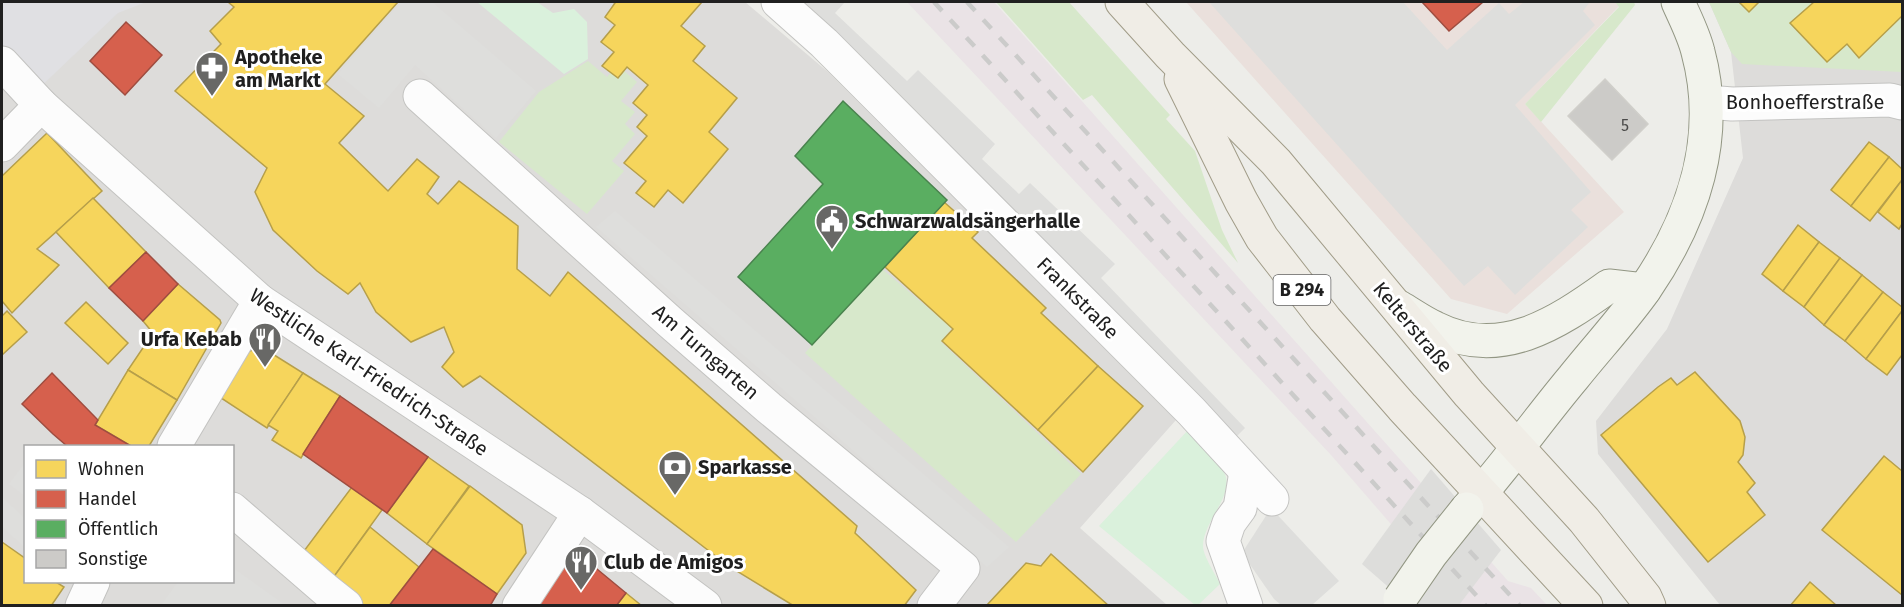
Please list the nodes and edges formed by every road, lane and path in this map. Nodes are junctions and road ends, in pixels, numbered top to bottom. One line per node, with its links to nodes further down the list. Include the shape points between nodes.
1 (778, 2): 16 (street, Frankstraße, via 824,43 1174,394)
2 (1122, 2): 4 (main road, Kelterstraße / B 294)
3 (1678, 2): 7 (main road, via 1698,50)
4 (1170, 56): 13 (main road, Kelterstraße / B 294, via 1276,162); 18 (main road, Kelterstraße / B 294, via 1262,238)
5 (2, 63): 9 (street, Westliche Karl-Friedrich-Straße)
6 (420, 96): 27 (street, Am Turngarten, via 670,322 963,568)
7 (1707, 102): 8 (street, Bonhoefferstraße); 11 (main road, via 1697,184 1673,241)
8 (1902, 103)
9 (41, 105): 10 (street); 12 (street, Westliche Karl-Friedrich-Straße)
10 (2, 145)
11 (1644, 290): 13 (main road, via 1609,286 1543,327 1504,341 1464,339 1437,329); 15 (main road)
12 (260, 301): 14 (street); 20 (street, Westliche Karl-Friedrich-Straße)
13 (1397, 305): 15 (main road, Kelterstraße / B 294)
14 (175, 445)
15 (1518, 449): 18 (main road); 30 (main road, Kelterstraße / B 294, via 1584,520)
16 (1246, 472): 17 (street, Frankstraße); 28 (street, via 1240,508 1223,541)
17 (1272, 499)
18 (1474, 500): 22 (main road, bridge); 29 (main road, Kelterstraße / B 294)
19 (234, 511): 24 (street)
20 (580, 513): 25 (street); 26 (street, Westliche Karl-Friedrich-Straße)
21 (93, 583): 23 (street)
22 (1398, 602)
23 (82, 606)
24 (346, 606)
25 (519, 606)
26 (705, 606)
27 (934, 606)
28 (1246, 606)
29 (1587, 606)
30 (1649, 606)

